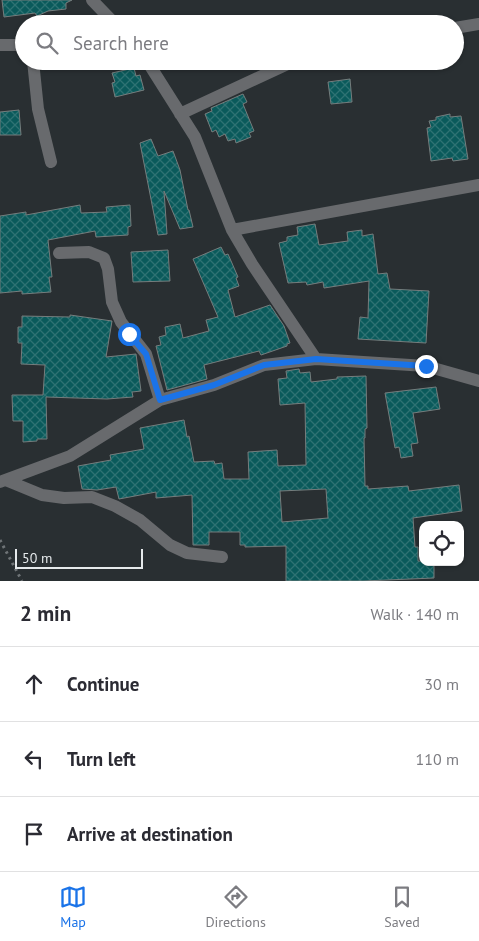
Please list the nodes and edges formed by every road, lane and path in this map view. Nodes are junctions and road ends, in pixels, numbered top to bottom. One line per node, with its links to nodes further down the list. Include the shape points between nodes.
1 (92, 0): 2 (street)
2 (106, 15)
3 (479, 24): 4 (street)
4 (464, 26)
5 (15, 44): 6 (street)
6 (0, 45)
7 (34, 70): 11 (street, via 38,109)
8 (153, 70): 10 (street)
9 (275, 70): 10 (street)
10 (180, 114): 13 (street, via 195,137)
11 (51, 162)
12 (479, 185): 13 (street)
13 (232, 230): 15 (street)
14 (59, 253): 17 (street, via 88,252 104,258 112,302 121,322 146,354)
15 (316, 359): 16 (street, via 426,366); 17 (street, via 264,365 214,385)
16 (479, 381)
17 (160, 400): 18 (street, via 70,456)
18 (4, 481): 20 (street, via 42,495 92,497 140,520 170,545 187,553)
19 (0, 540): 21 (path)
20 (222, 557)
21 (22, 581)

